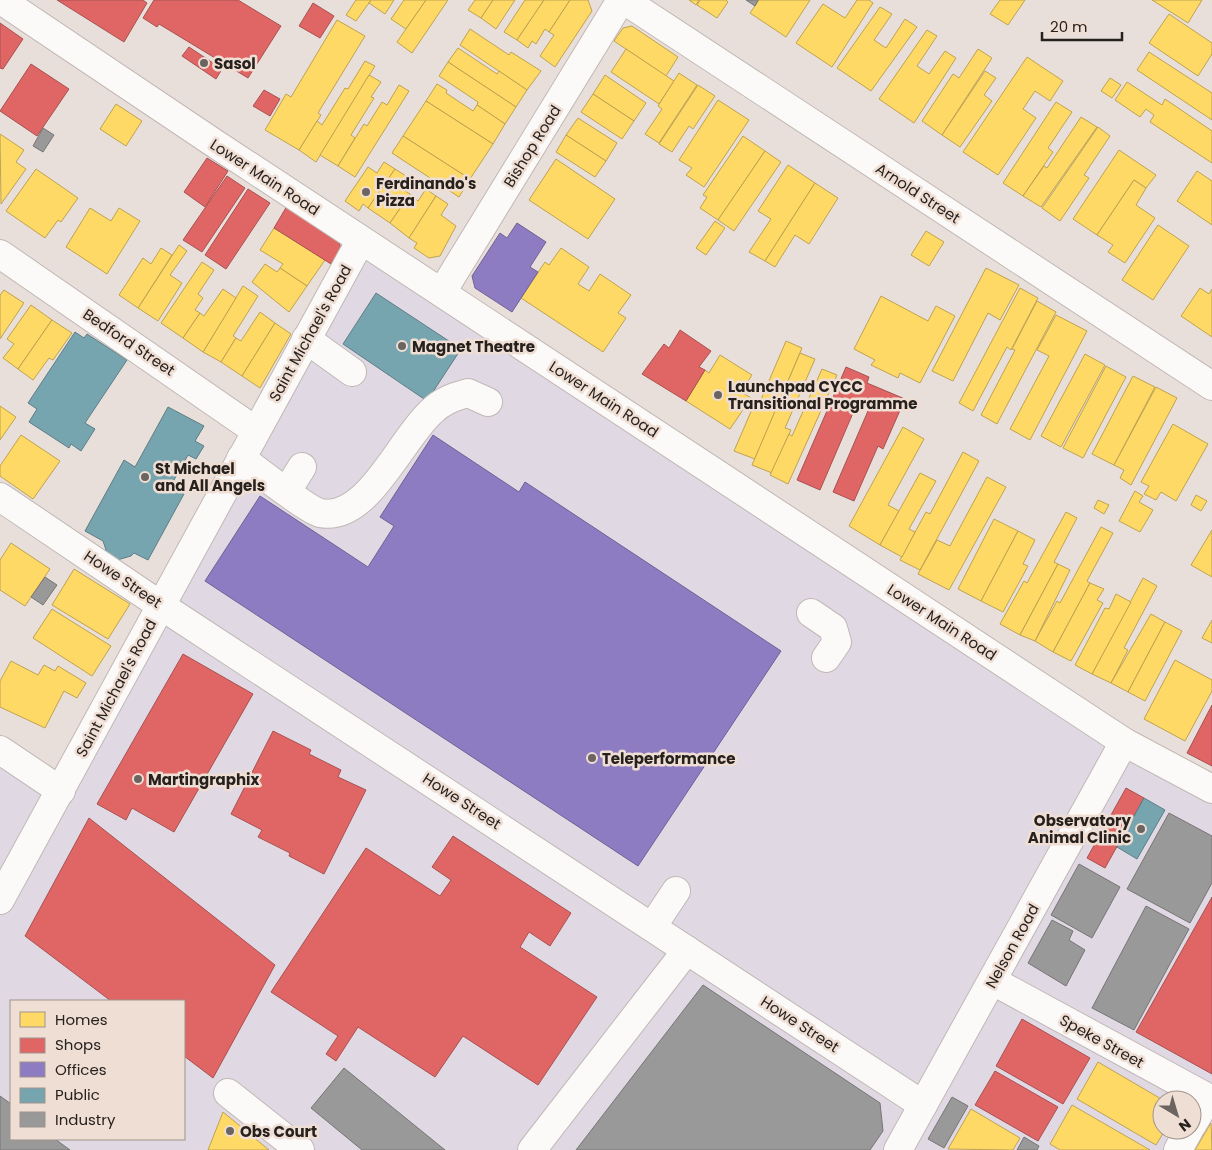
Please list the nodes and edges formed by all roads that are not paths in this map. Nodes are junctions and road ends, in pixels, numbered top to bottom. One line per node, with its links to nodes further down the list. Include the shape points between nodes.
1 (2, 0): 3 (street, Lower Main Road)
2 (622, 0): 5 (street, Bishop Road); 8 (street, Arnold Street)
3 (361, 240): 5 (street, Lower Main Road); 6 (street, Saint Michael's Road)
4 (0, 254): 10 (street, Bedford Street)
5 (442, 292): 18 (street, Lower Main Road)
6 (306, 339): 7 (street); 10 (street, Saint Michael's Road)
7 (352, 372)
8 (1212, 386)
9 (488, 402): 13 (street, via 468,393 447,399 431,411 365,498 346,512 319,512)
10 (256, 430): 11 (street, Saint Michael's Road)
11 (241, 458): 13 (street); 15 (street, Saint Michael's Road)
12 (302, 467): 13 (street)
13 (287, 491)
14 (0, 497): 15 (street, Howe Street)
15 (160, 605): 21 (street, Saint Michael's Road); 24 (street, Howe Street)
16 (811, 613): 17 (street, via 833,628 837,642)
17 (826, 658)
18 (1124, 742): 20 (street, Lower Main Road); 26 (street, Nelson Road)
19 (0, 750): 21 (street)
20 (1212, 789)
21 (61, 791): 23 (street, Saint Michael's Road)
22 (676, 891): 24 (street)
23 (0, 900)
24 (652, 927): 25 (street, Howe Street)
25 (687, 950): 29 (street, Howe Street); 32 (street)
26 (993, 981): 28 (street, Speke Street); 29 (street, Nelson Road)
27 (228, 1094): 31 (street)
28 (1210, 1099): 30 (street)
29 (923, 1106): 33 (street, Nelson Road)
30 (1202, 1111)
31 (300, 1150)
32 (532, 1150)
33 (898, 1150)

